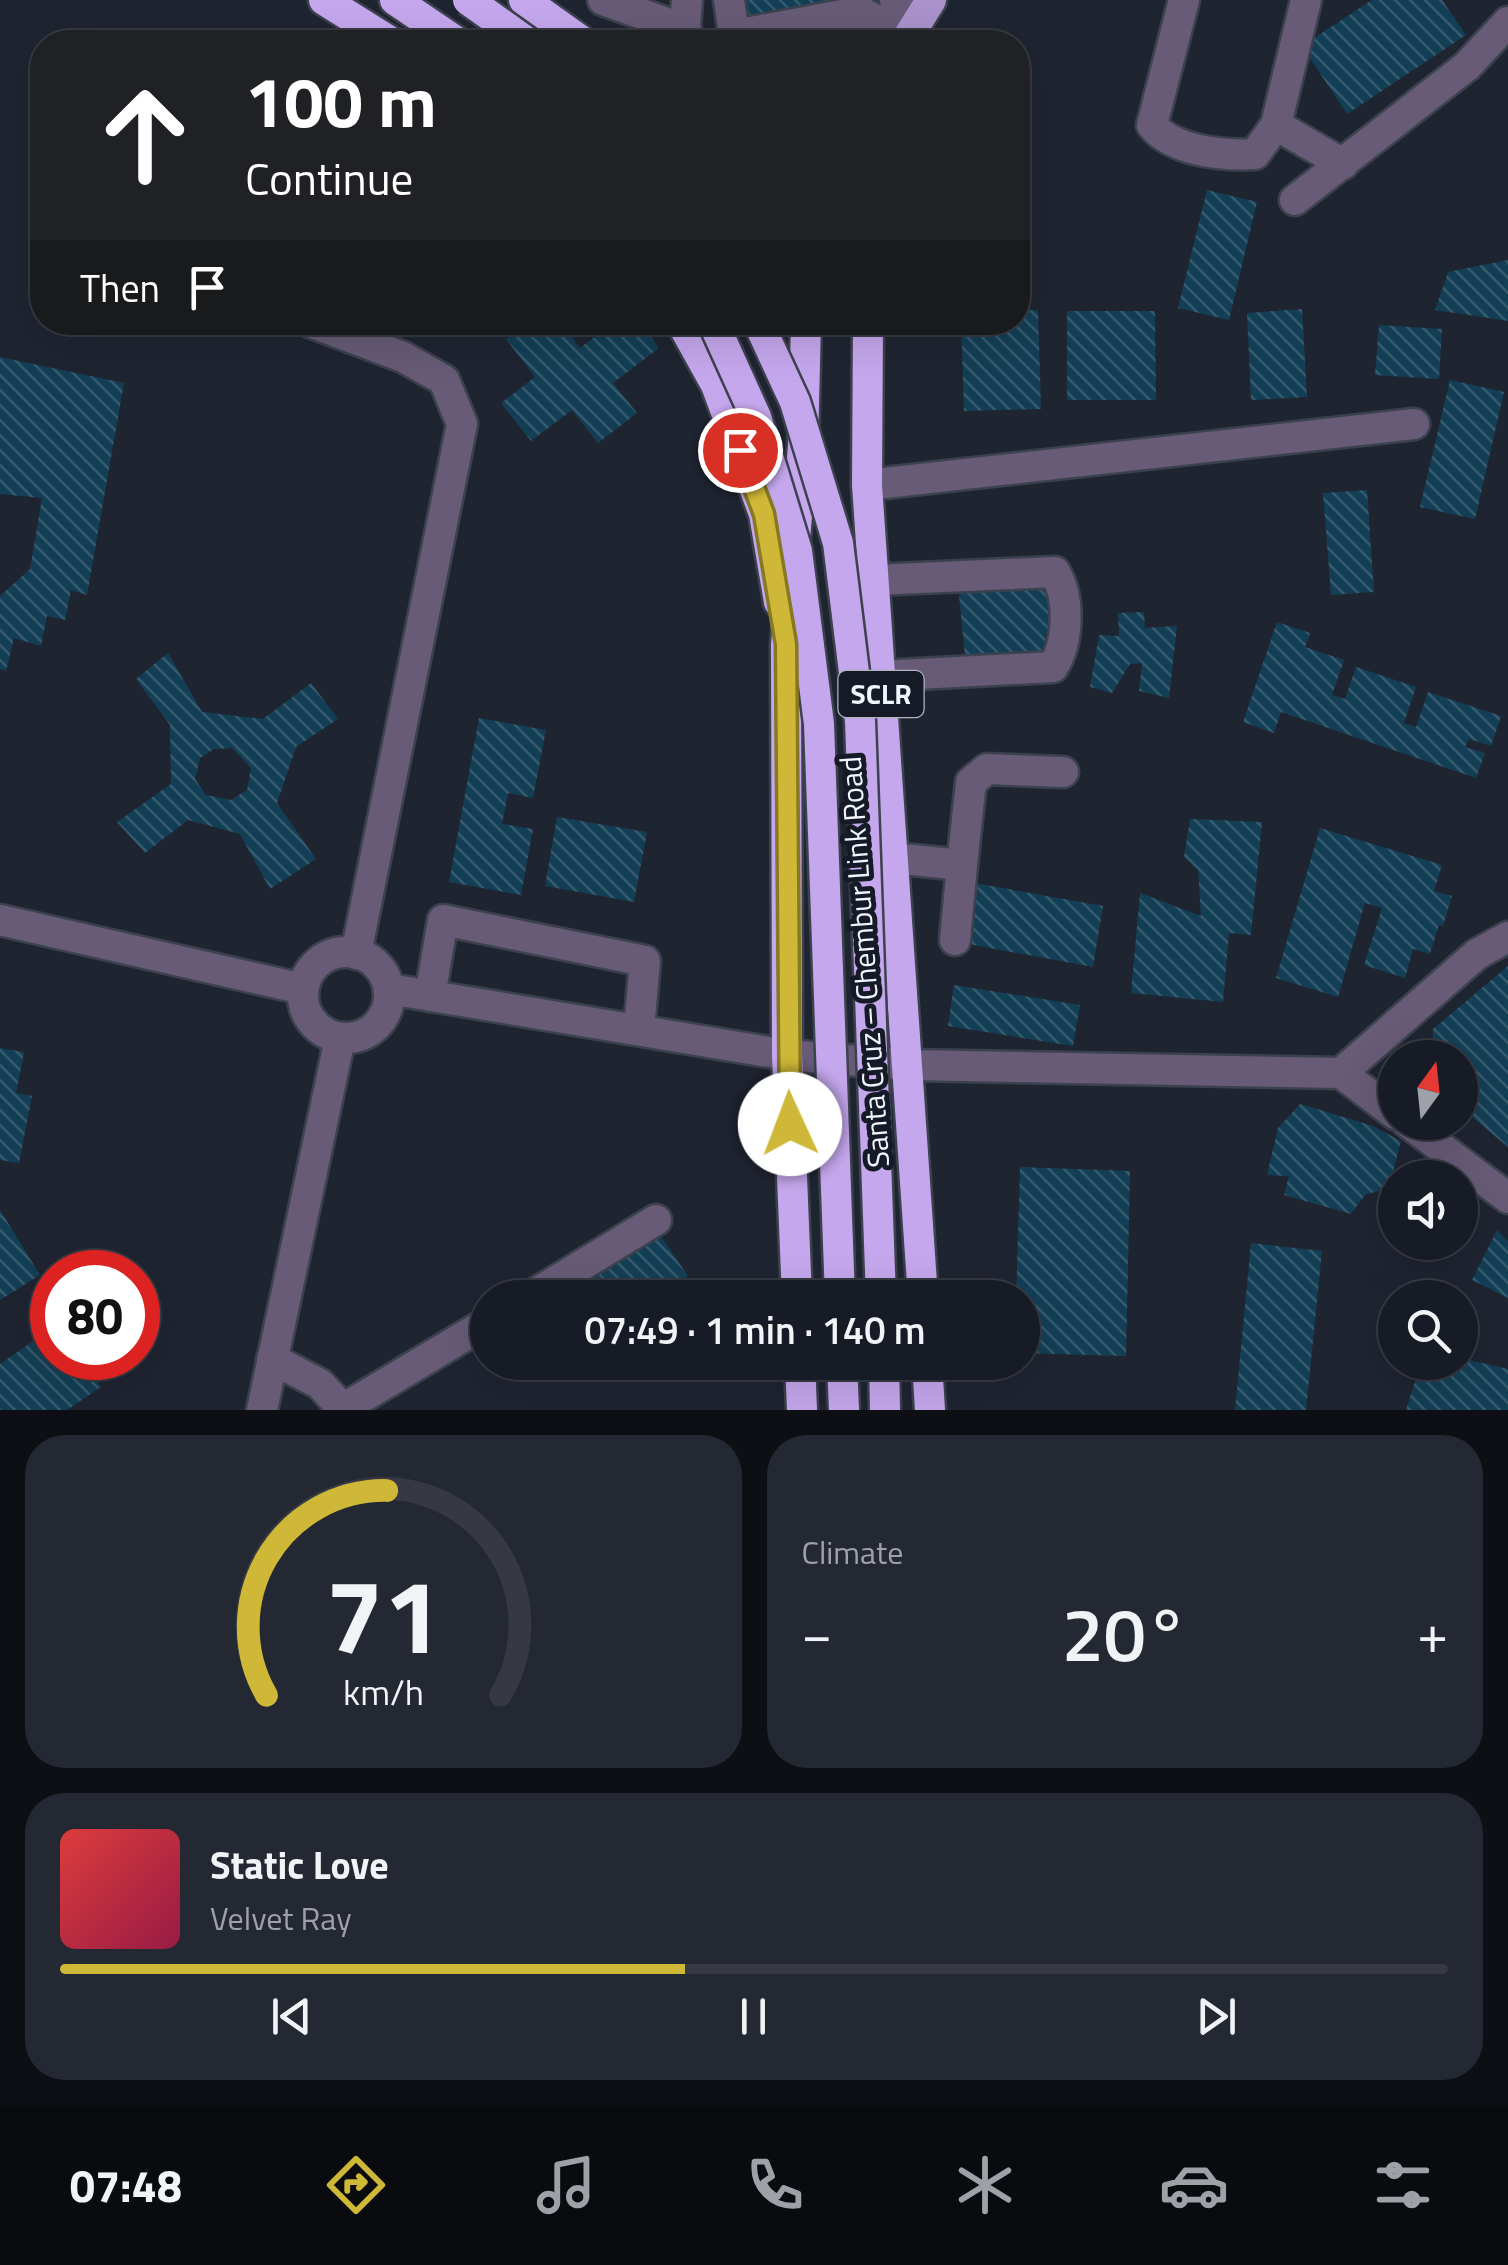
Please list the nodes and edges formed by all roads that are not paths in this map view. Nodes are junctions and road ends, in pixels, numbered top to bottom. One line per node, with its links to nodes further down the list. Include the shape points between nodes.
1 (324, 0): 14 (highway)
2 (395, 0): 15 (highway)
3 (468, 0): 17 (highway, bridge)
4 (513, 0): 16 (highway)
5 (524, 0): 18 (highway)
6 (602, 0): 12 (street)
7 (729, 0): 19 (street)
8 (895, 0): 13 (street)
9 (1184, 0): 21 (street, via 1152,125 1163,139 1230,156 1255,154)
10 (1306, 0): 21 (street)
11 (1508, 22): 22 (street, via 1466,66)
12 (686, 24)
13 (916, 25): 20 (street, via 853,13)
14 (372, 30)
15 (439, 30)
16 (497, 30)
17 (510, 30)
18 (566, 30)
19 (734, 30)
20 (776, 30)
21 (1276, 125): 22 (street)
22 (1342, 164): 23 (street)
23 (1295, 200)
24 (344, 335): 43 (street, via 444,380 462,424)
25 (688, 335): 35 (highway, via 716,385 764,514)
26 (719, 335): 58 (highway, bridge, via 756,416 798,552 819,724)
27 (764, 335): 59 (highway, bridge, via 795,402 841,563 860,721)
28 (792, 335): 32 (highway)
29 (806, 335): 32 (highway)
30 (868, 335): 33 (highway, Santa Cruz – Chembur Link Road / SCLR)
31 (1414, 424): 33 (street)
32 (803, 445): 35 (highway)
33 (867, 485): 34 (highway, Santa Cruz – Chembur Link Road / SCLR)
34 (874, 580): 36 (highway, Santa Cruz – Chembur Link Road / SCLR); 36 (street, via 1055,572 1065,632 1052,666)
35 (786, 644): 49 (highway)
36 (880, 676): 38 (highway, Santa Cruz – Chembur Link Road / SCLR)
37 (1064, 772): 39 (street, via 988,769 972,782)
38 (893, 858): 39 (street); 50 (highway, Santa Cruz – Chembur Link Road / SCLR)
39 (962, 865): 42 (street)
40 (0, 920): 44 (street)
41 (1508, 938): 51 (street, via 1477,954)
42 (956, 940)
43 (356, 954): 44 (street, via 327,956); 45 (street, via 381,969)
44 (304, 989): 48 (street, via 316,1027)
45 (388, 989): 46 (street); 48 (street, via 380,1024)
46 (430, 996): 47 (street); 47 (street, via 443,920 646,961)
47 (639, 1029): 49 (street)
48 (340, 1038): 62 (street)
49 (787, 1055): 50 (street); 57 (highway)
50 (908, 1065): 51 (street); 60 (highway, Santa Cruz – Chembur Link Road / SCLR)
51 (1341, 1074): 52 (street)
52 (1378, 1101)
53 (1430, 1140): 54 (street)
54 (1508, 1198)
55 (656, 1220): 56 (street)
56 (558, 1280)
57 (796, 1280)
58 (839, 1280)
59 (880, 1280)
60 (922, 1280)
61 (470, 1333): 68 (street)
62 (272, 1359): 67 (street); 68 (street, via 320,1384)
63 (801, 1380): 69 (highway)
64 (843, 1380): 70 (highway)
65 (884, 1380): 71 (highway)
66 (928, 1380): 72 (highway)
67 (262, 1410)
68 (342, 1410)
69 (802, 1410)
70 (844, 1410)
71 (885, 1410)
72 (930, 1410)

